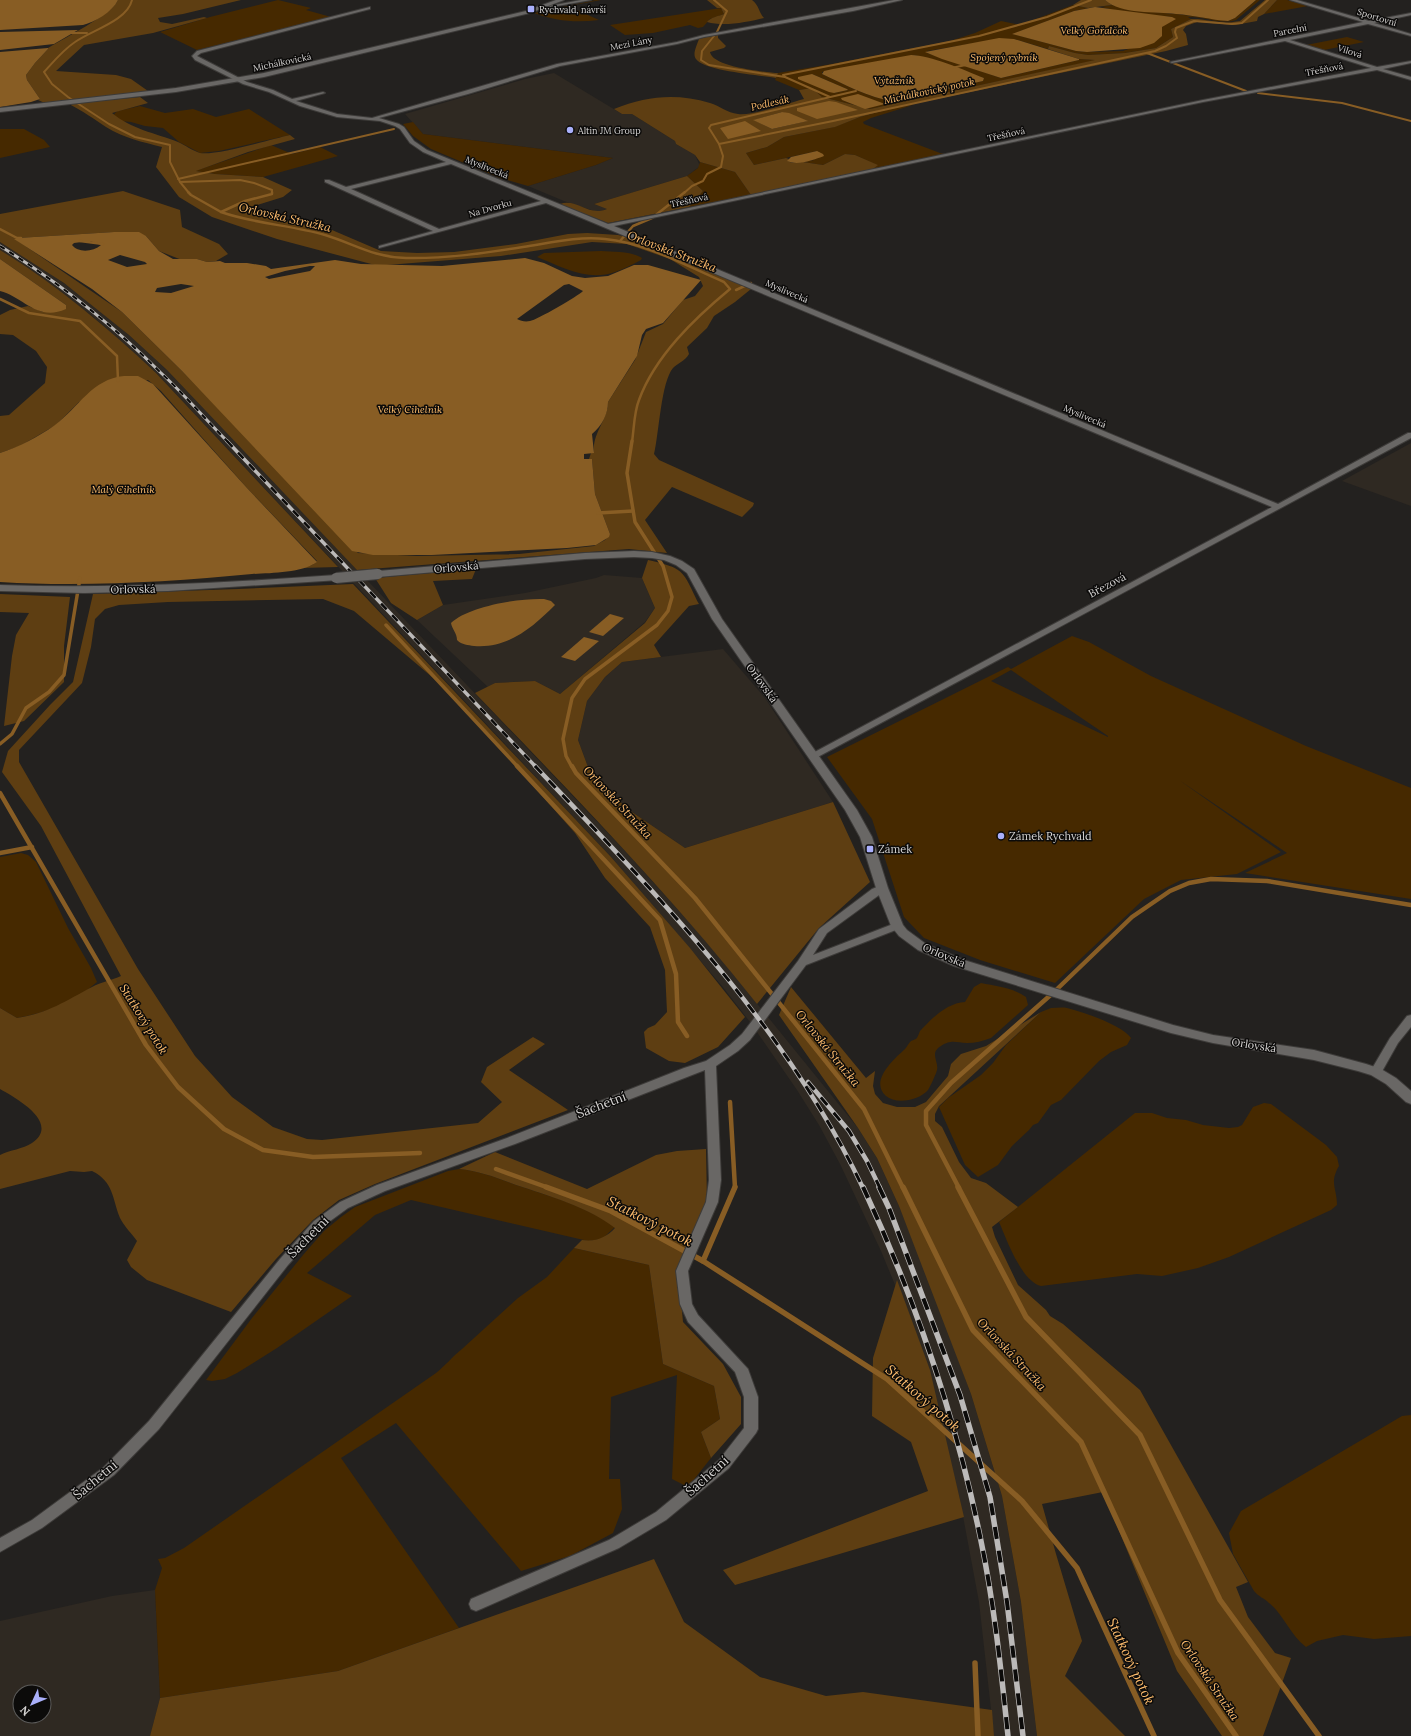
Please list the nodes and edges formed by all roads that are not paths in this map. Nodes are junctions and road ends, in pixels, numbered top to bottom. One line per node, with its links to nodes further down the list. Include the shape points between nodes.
1 (560, 0): 5 (main road, Michálkovická)
2 (589, 0): 5 (street)
3 (900, 0): 19 (street, Mezi Lány, via 560,65)
4 (1292, 0): 8 (street, Sportovní)
5 (546, 7): 14 (main road, Michálkovická, via 303,67)
6 (368, 8): 14 (street, Myslivecká, via 199,52 194,56 197,60)
7 (1411, 14): 8 (street, Parcelní)
8 (1368, 22): 9 (street, Sportovní); 10 (street, Parcelní)
9 (1411, 35)
10 (1285, 39): 11 (street, Parcelní); 13 (street, Vilová)
11 (1172, 62)
12 (1411, 62): 13 (street, Třešňová)
13 (1376, 68): 15 (street, Vilová); 24 (street, Třešňová)
14 (238, 80): 17 (street, Myslivecká); 18 (main road, Michálkovická, via 176,90)
15 (1411, 80)
16 (323, 93): 17 (street)
17 (292, 100): 19 (street, Myslivecká, via 337,115)
18 (0, 110)
19 (369, 119): 20 (street, Myslivecká, via 397,125 412,142 425,151)
20 (451, 162): 22 (street); 23 (street, Myslivecká)
21 (328, 180): 22 (street)
22 (346, 189): 25 (street)
23 (546, 201): 24 (street, Myslivecká); 25 (street, Na Dvorku)
24 (606, 226): 28 (street, Myslivecká)
25 (439, 231): 26 (street, Na Dvorku)
26 (381, 247)
27 (1411, 435): 28 (street, Březová)
28 (1277, 506): 30 (street, Březová)
29 (0, 588): 30 (main road, Orlovská, bridge, via 160,589 336,578 585,556 652,555 668,558 691,571 717,619)
30 (814, 756): 31 (main road, Orlovská, via 861,826)
31 (882, 888): 32 (main road, Orlovská); 33 (street, Šachetní, via 823,931)
32 (897, 926): 33 (street); 36 (main road, Orlovská, via 916,943 959,963 1171,1029 1213,1039 1314,1055)
33 (802, 964): 35 (street, Šachetní, via 746,1037)
34 (1411, 1019): 36 (street, via 1394,1041)
35 (710, 1064): 38 (street, Šachetní, via 381,1188 344,1205 318,1224 284,1262 154,1425 109,1471 37,1524); 39 (street, Šachetní, via 715,1180 712,1202 682,1271 686,1304 693,1318 741,1369 751,1397 751,1429 724,1464 661,1516 614,1544)
36 (1376, 1072): 37 (main road, Orlovská)
37 (1411, 1099)
38 (0, 1546)
39 (476, 1604)

